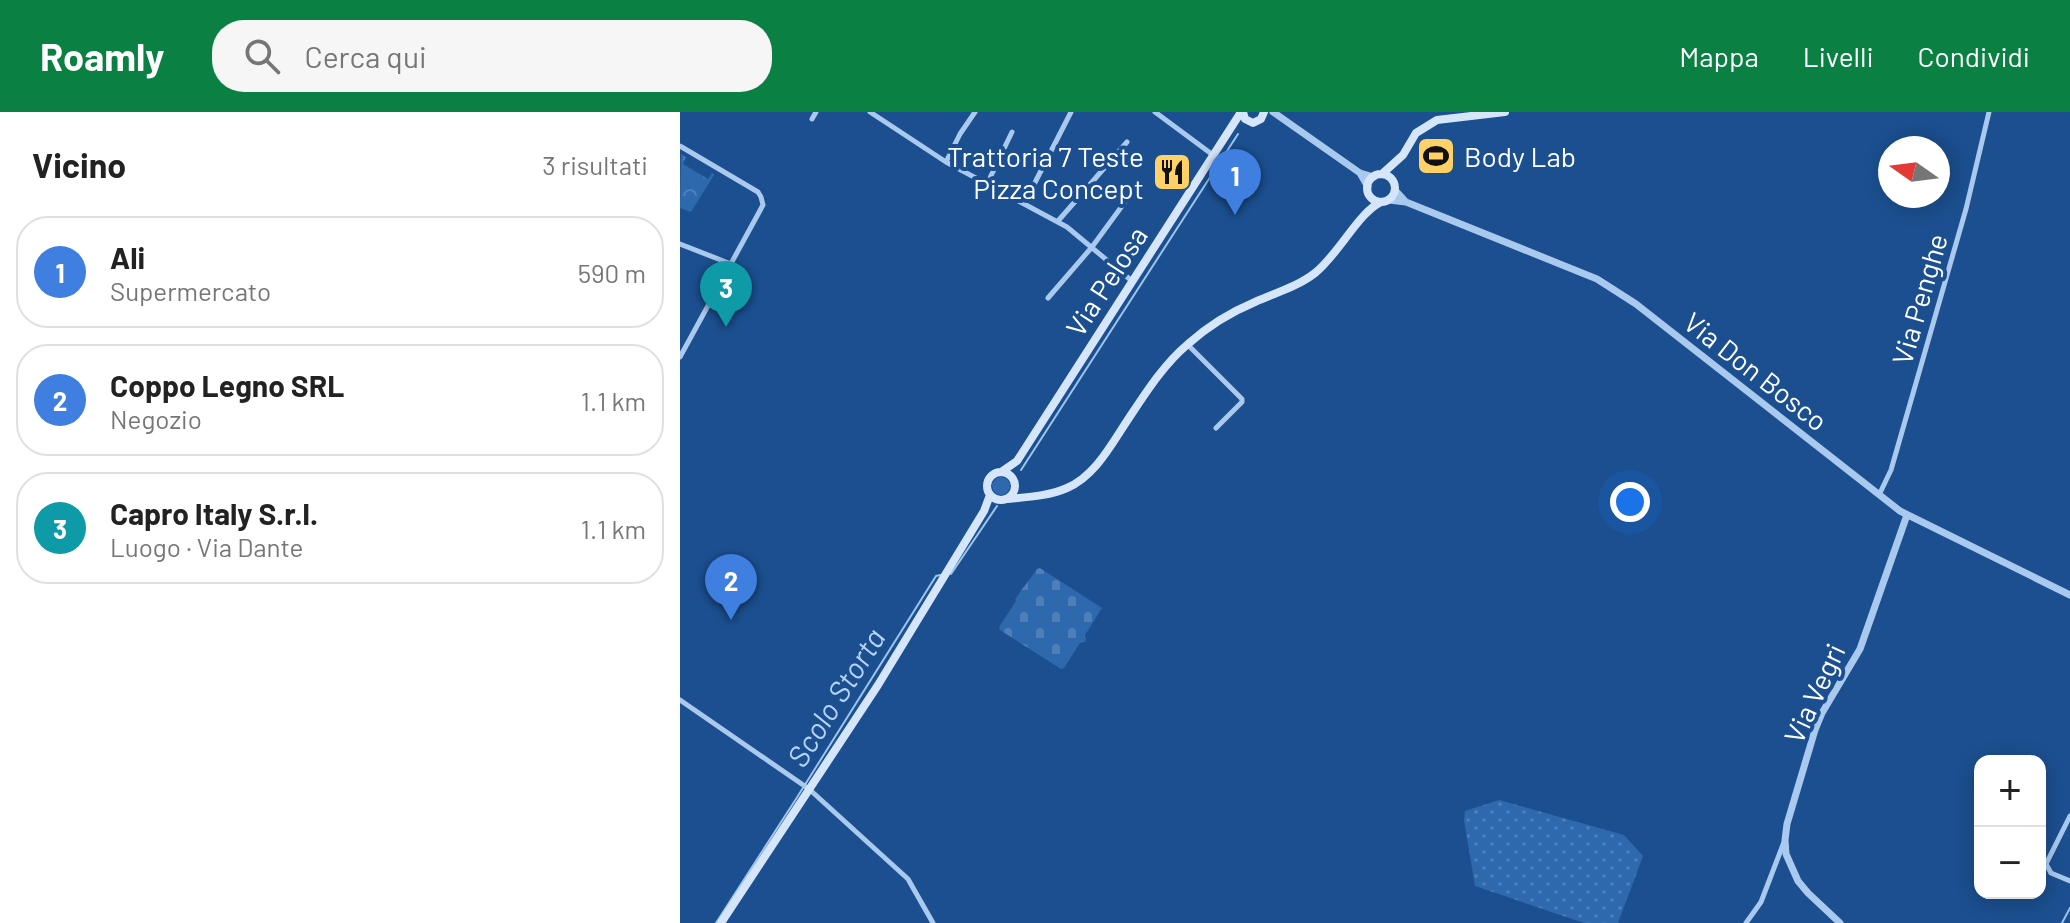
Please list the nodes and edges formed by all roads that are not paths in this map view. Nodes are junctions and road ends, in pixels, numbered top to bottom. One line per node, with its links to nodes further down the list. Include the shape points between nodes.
1 (816, 112): 12 (street)
2 (870, 112): 20 (street)
3 (975, 112): 20 (street)
4 (1071, 112): 29 (street)
5 (1155, 112): 18 (street)
6 (1242, 112): 13 (main road); 14 (main road, Via Pelosa)
7 (1505, 112): 9 (main road)
8 (1989, 112): 44 (street, Via Penghe, via 1966,209 1891,470)
9 (1483, 113): 19 (main road, via 1437,120 1416,133)
10 (1276, 114): 11 (street, Via Don Bosco); 21 (street, Via Don Bosco)
11 (1262, 115): 13 (main road)
12 (812, 119)
13 (1248, 121): 14 (main road)
14 (1232, 125): 18 (main road, Via Pelosa)
15 (1012, 132): 23 (street)
16 (1127, 142): 31 (street)
17 (680, 146): 34 (street, via 758,192 762,201)
18 (1213, 155): 35 (main road, Via Pelosa)
19 (1399, 160): 22 (main road); 24 (main road)
20 (946, 162): 23 (street)
21 (1360, 173): 22 (street, Via Don Bosco); 26 (street, Via Don Bosco)
22 (1378, 176): 24 (main road, Via Don Bosco); 26 (main road)
23 (987, 184): 29 (street)
24 (1394, 185): 27 (main road); 28 (street, Via Don Bosco)
25 (1133, 191): 33 (street)
26 (1369, 191): 27 (main road, Via Don Bosco, via 1373,199); 30 (main road)
27 (1385, 201): 28 (street, Via Don Bosco); 30 (main road)
28 (1406, 202): 44 (street, Via Don Bosco, via 1614,289)
29 (1024, 204): 31 (street)
30 (1367, 211): 37 (main road, via 1314,273 1226,317)
31 (1058, 221): 33 (street)
32 (680, 244): 34 (street)
33 (1092, 247): 35 (street); 36 (street)
34 (731, 264): 38 (street)
35 (1133, 282): 40 (main road, Via Pelosa)
36 (1048, 298)
37 (1187, 344): 39 (street, via 1242,399); 43 (main road, via 1159,375 1103,458 1069,487)
38 (680, 357)
39 (1216, 428)
40 (1017, 461): 41 (main road, Via Pelosa); 42 (main road, Via Pelosa)
41 (1001, 472): 42 (main road); 45 (main road, Via Pelosa, via 987,486)
42 (1014, 482): 43 (main road); 45 (main road, Via Pelosa, via 1014,493)
43 (1037, 495): 45 (main road)
44 (1879, 495): 46 (street, Via Don Bosco)
45 (999, 498): 49 (main road, Via Pelosa, via 984,511 878,685)
46 (1907, 515): 47 (street, Via Don Bosco); 52 (street, Via Vegri, via 1860,649 1815,730)
47 (2070, 595)
48 (680, 700): 49 (street)
49 (806, 787): 54 (main road, Via Pelosa); 55 (street, via 908,879)
50 (2070, 816): 51 (street)
51 (2067, 829): 53 (street, via 2046,864 2051,873)
52 (1785, 840): 56 (street, via 1761,902); 57 (street, Via Vegri, via 1798,881)
53 (2070, 881)
54 (721, 923)
55 (933, 923)
56 (1746, 923)
57 (1840, 923)

